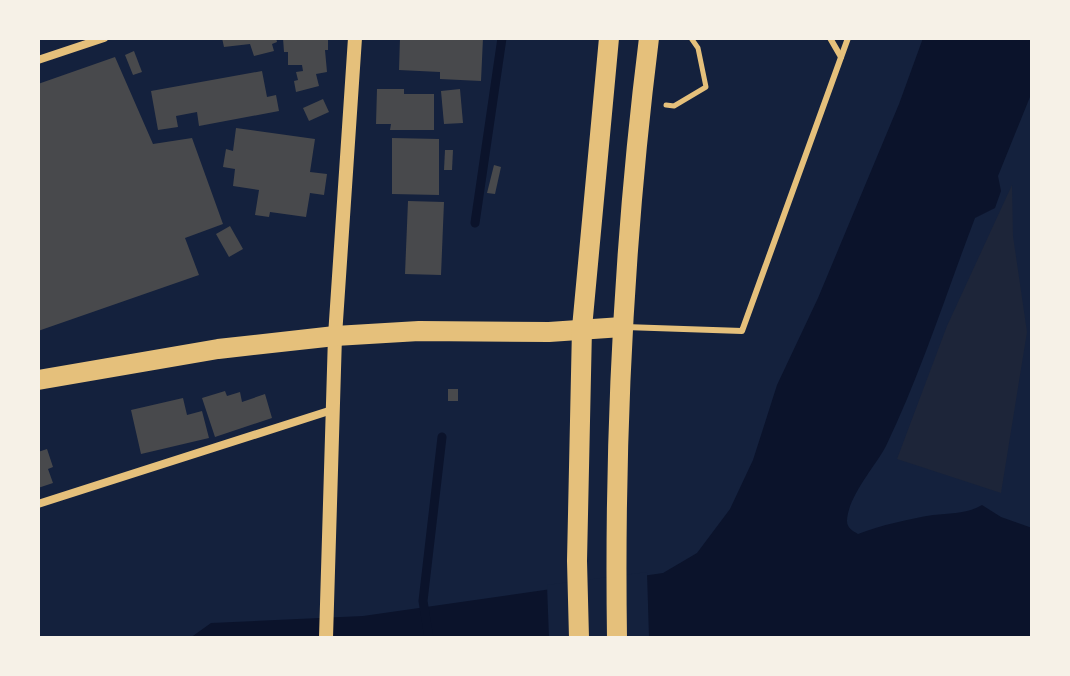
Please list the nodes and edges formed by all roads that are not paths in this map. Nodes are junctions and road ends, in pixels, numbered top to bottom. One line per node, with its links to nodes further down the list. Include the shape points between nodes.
1 (104, 38): 8 (street)
2 (355, 38): 11 (street)
3 (609, 38): 10 (main road)
4 (649, 38): 9 (main road)
5 (830, 38): 7 (lane)
6 (848, 38): 7 (lane)
7 (841, 57): 9 (lane, via 742,331)
8 (38, 60)
9 (622, 327): 10 (main road); 17 (main road)
10 (582, 328): 11 (main road); 16 (main road)
11 (335, 336): 12 (main road, via 218,349); 13 (street)
12 (38, 380)
13 (332, 410): 14 (street); 15 (street)
14 (38, 504)
15 (326, 638)
16 (579, 638)
17 (617, 638)

